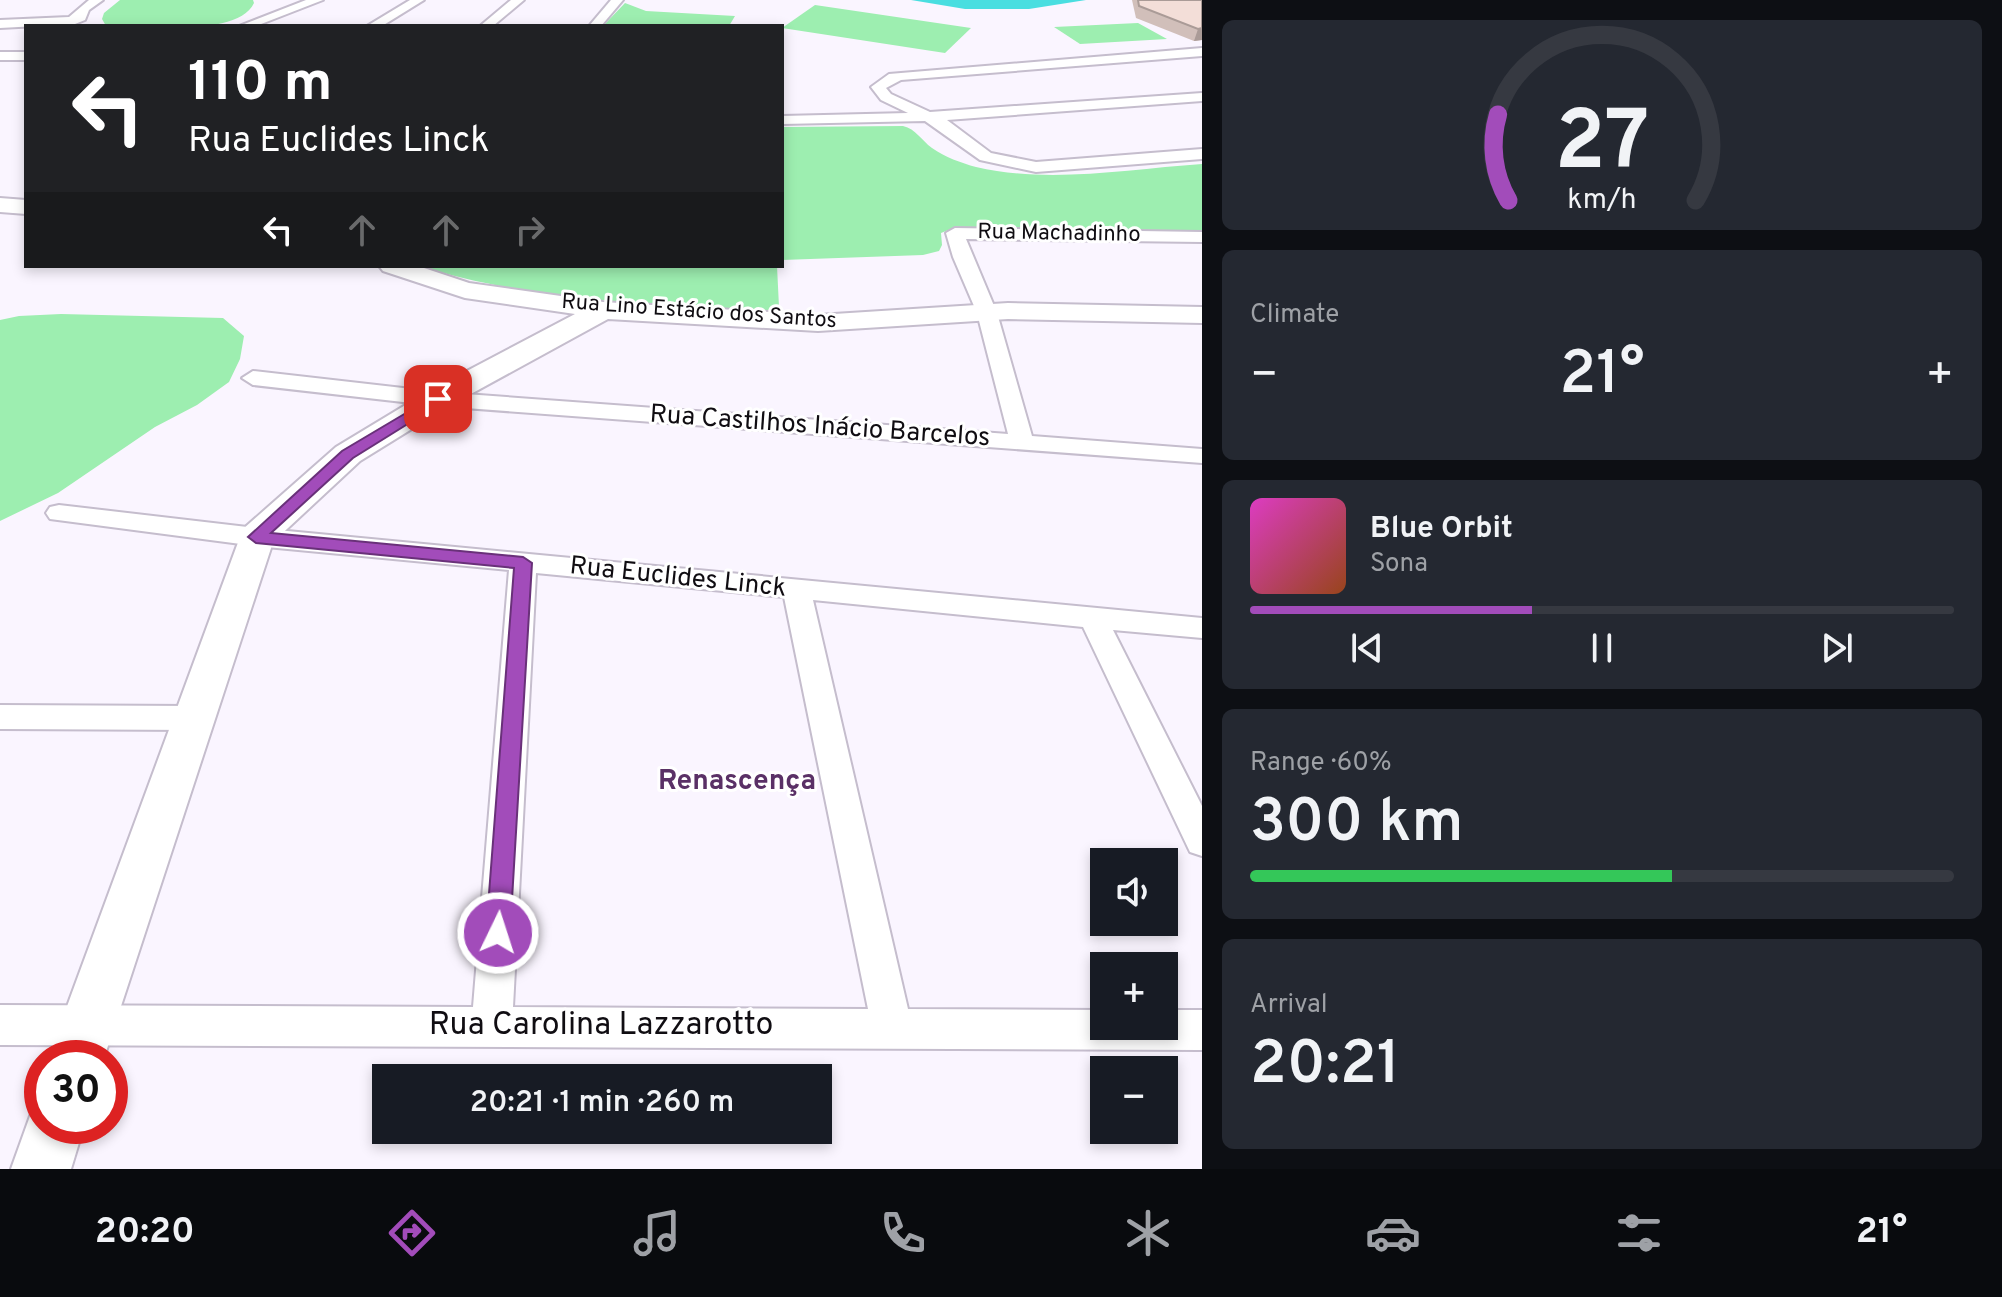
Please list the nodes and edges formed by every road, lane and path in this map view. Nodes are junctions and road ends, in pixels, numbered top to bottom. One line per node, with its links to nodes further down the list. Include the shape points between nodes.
1 (97, 0): 6 (street, via 71,21)
2 (317, 0): 7 (street)
3 (418, 0): 8 (street)
4 (518, 0): 9 (street)
5 (617, 0): 10 (street)
6 (0, 24)
7 (251, 24)
8 (376, 24)
9 (488, 24)
10 (597, 24)
11 (1202, 52): 15 (street, via 901,76 878,87 886,97)
12 (0, 56): 13 (street)
13 (24, 56)
14 (1202, 97): 15 (street)
15 (931, 118): 16 (street); 17 (street, via 986,157 1018,166)
16 (784, 120)
17 (1202, 154)
18 (0, 205): 19 (main road)
19 (24, 207)
20 (1202, 237): 23 (street, Rua Machadinho, via 956,232)
21 (398, 268): 22 (main road, Rua Lino Estácio dos Santos, via 465,290)
22 (603, 310): 23 (main road, Rua Lino Estácio dos Santos, via 818,323); 26 (main road)
23 (987, 313): 24 (main road, Rua Lino Estácio dos Santos); 27 (street)
24 (1202, 315)
25 (253, 378): 26 (street, Rua Castilhos Inácio Barcelos)
26 (438, 399): 27 (street, Rua Castilhos Inácio Barcelos); 30 (main road, via 348,454)
27 (1022, 442): 28 (street, Rua Castilhos Inácio Barcelos)
28 (1202, 456)
29 (59, 513): 30 (street, Rua Euclides Linck)
30 (256, 537): 31 (street, Rua Euclides Linck); 36 (main road)
31 (523, 563): 32 (street, Rua Euclides Linck); 39 (street)
32 (796, 589): 33 (street, Rua Euclides Linck); 40 (street)
33 (1093, 618): 34 (street, Rua Euclides Linck); 37 (street)
34 (1202, 628)
35 (0, 717): 36 (street)
36 (193, 718): 43 (main road)
37 (1202, 841)
38 (0, 1025): 42 (street, Rua Carolina Lazzarotto)
39 (492, 1026): 40 (street, Rua Carolina Lazzarotto); 44 (street, Rua Carolina Lazzarotto)
40 (892, 1028): 41 (street, Rua Carolina Lazzarotto)
41 (1202, 1030)
42 (76, 1040)
43 (81, 1040)
44 (108, 1040)
45 (49, 1144): 46 (main road)
46 (41, 1169)

